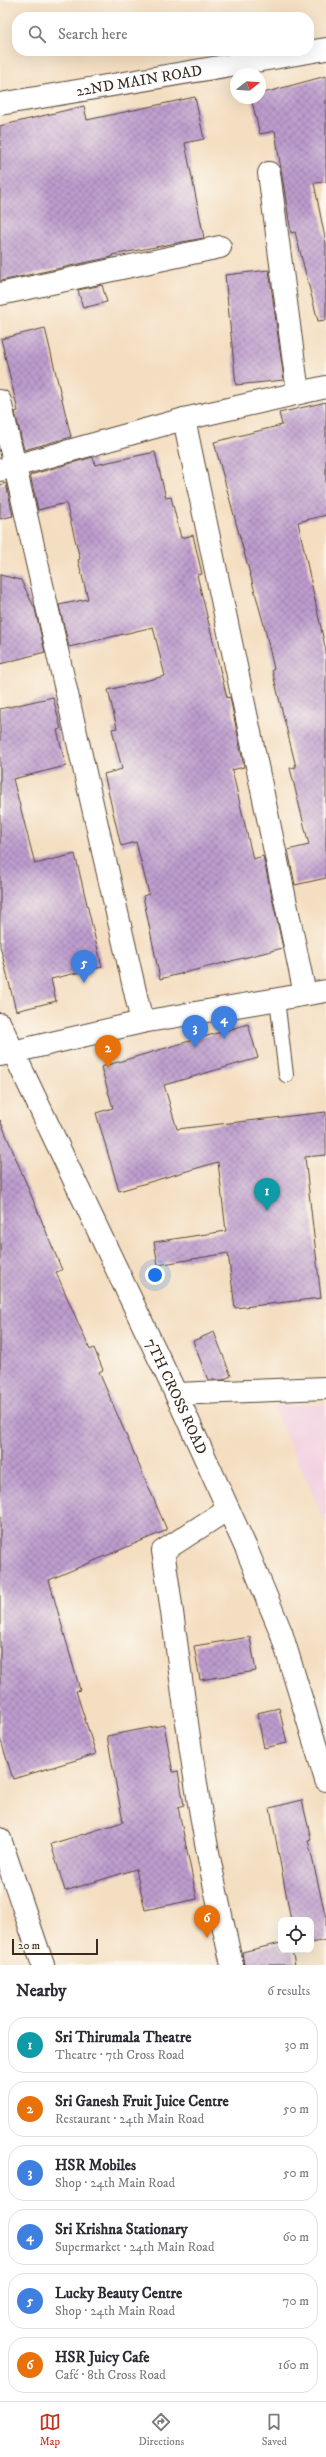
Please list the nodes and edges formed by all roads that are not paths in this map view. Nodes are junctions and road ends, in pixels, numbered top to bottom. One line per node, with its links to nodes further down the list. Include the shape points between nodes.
1 (326, 49): 2 (street, 22ND MAIN ROAD)
2 (314, 51)
3 (285, 56): 4 (street, 22ND MAIN ROAD)
4 (0, 104)
5 (269, 173): 9 (street)
6 (220, 247): 7 (street)
7 (0, 294)
8 (326, 387): 9 (street)
9 (298, 393): 11 (street)
10 (0, 401): 12 (street)
11 (184, 419): 12 (street); 13 (street)
12 (8, 468): 15 (street)
13 (316, 993): 14 (street)
14 (277, 999): 15 (street); 18 (lane)
15 (142, 1022): 17 (street)
16 (0, 1024): 17 (street, 7TH CROSS ROAD)
17 (6, 1053): 20 (street, 7TH CROSS ROAD)
18 (286, 1075)
19 (326, 1388): 20 (street)
20 (176, 1394): 21 (street, 7TH CROSS ROAD)
21 (228, 1508): 22 (street, 7TH CROSS ROAD, via 281,1632); 25 (street, via 163,1551 195,1778)
22 (326, 1780)
23 (0, 1839): 24 (street)
24 (43, 1965)
25 (232, 1965)

